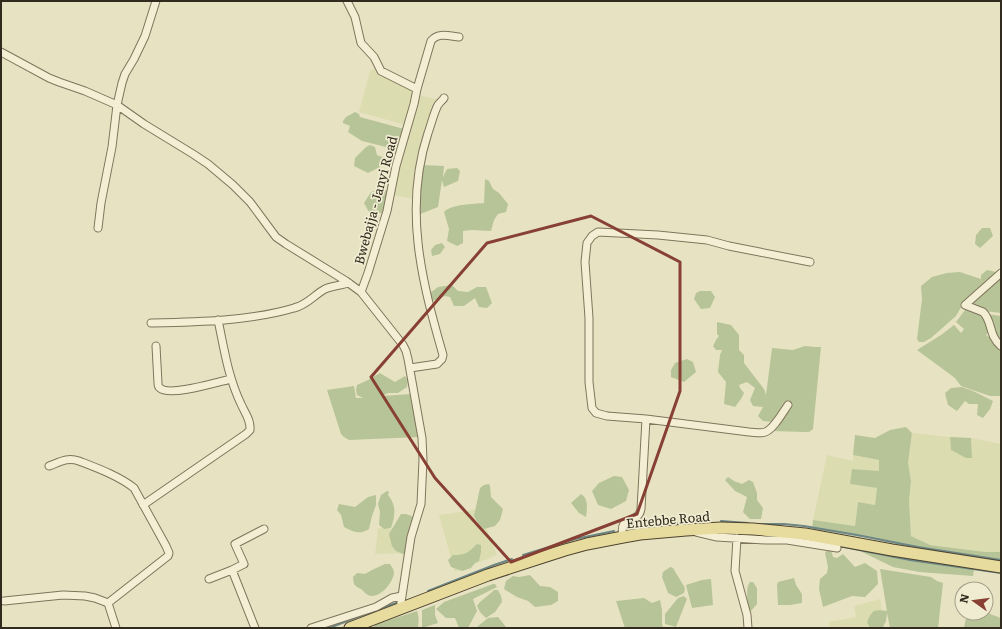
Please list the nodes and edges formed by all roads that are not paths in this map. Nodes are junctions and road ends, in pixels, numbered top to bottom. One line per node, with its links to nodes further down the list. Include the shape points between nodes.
1 (156, 1): 7 (street, via 145,36 125,74)
2 (348, 1): 5 (street, via 361,43 374,57 381,71)
3 (459, 37): 5 (street, Bwebajja - Janyi Road, via 434,37)
4 (1, 52): 7 (street, via 49,78)
5 (417, 89): 12 (street, Bwebajja - Janyi Road, via 396,166 387,211)
6 (444, 98): 17 (street, via 438,105 424,145 419,170 416,218 422,273 443,355 437,364)
7 (117, 105): 8 (street); 11 (street, via 213,168 250,202 276,237)
8 (98, 228)
9 (810, 262): 20 (street, via 707,240 598,232 592,236 587,244 585,262 592,408 596,413 607,416)
10 (1001, 272): 16 (street, via 965,305 985,314 992,335)
11 (349, 284): 12 (street); 13 (street, via 330,287 295,308)
12 (361, 292): 17 (street, via 403,345)
13 (218, 320): 14 (street); 18 (street)
14 (152, 323)
15 (156, 346): 18 (street, via 158,383 165,391 191,390)
16 (1001, 346)
17 (410, 368): 31 (street, via 423,454 421,504 411,537)
18 (231, 379): 22 (street, via 250,421 250,430)
19 (788, 406): 20 (street, via 766,432)
20 (646, 419): 25 (street, via 641,509 638,516 624,523)
21 (49, 466): 22 (street, via 69,459 79,461 129,484)
22 (143, 505): 33 (street, via 166,546 168,556)
23 (264, 529): 29 (street, via 235,544 244,564)
24 (686, 530): 25 (main road, Entebbe Road); 26 (street, via 717,537); 28 (main road, Entebbe Road, via 712,528 790,532)
25 (623, 537): 34 (main road, Entebbe Road, via 540,558)
26 (737, 538): 27 (street, via 787,540); 40 (street, via 735,571)
27 (837, 548)
28 (1001, 567)
29 (232, 570): 30 (street); 37 (street)
30 (209, 579)
31 (402, 596): 34 (street); 38 (street)
32 (4, 600): 33 (street, via 63,595 85,596)
33 (108, 603): 36 (street)
34 (400, 609): 35 (main road, Entebbe Road)
35 (369, 624): 39 (main road, Entebbe Road)
36 (116, 628)
37 (255, 628)
38 (311, 628)
39 (350, 628)
40 (748, 628)

